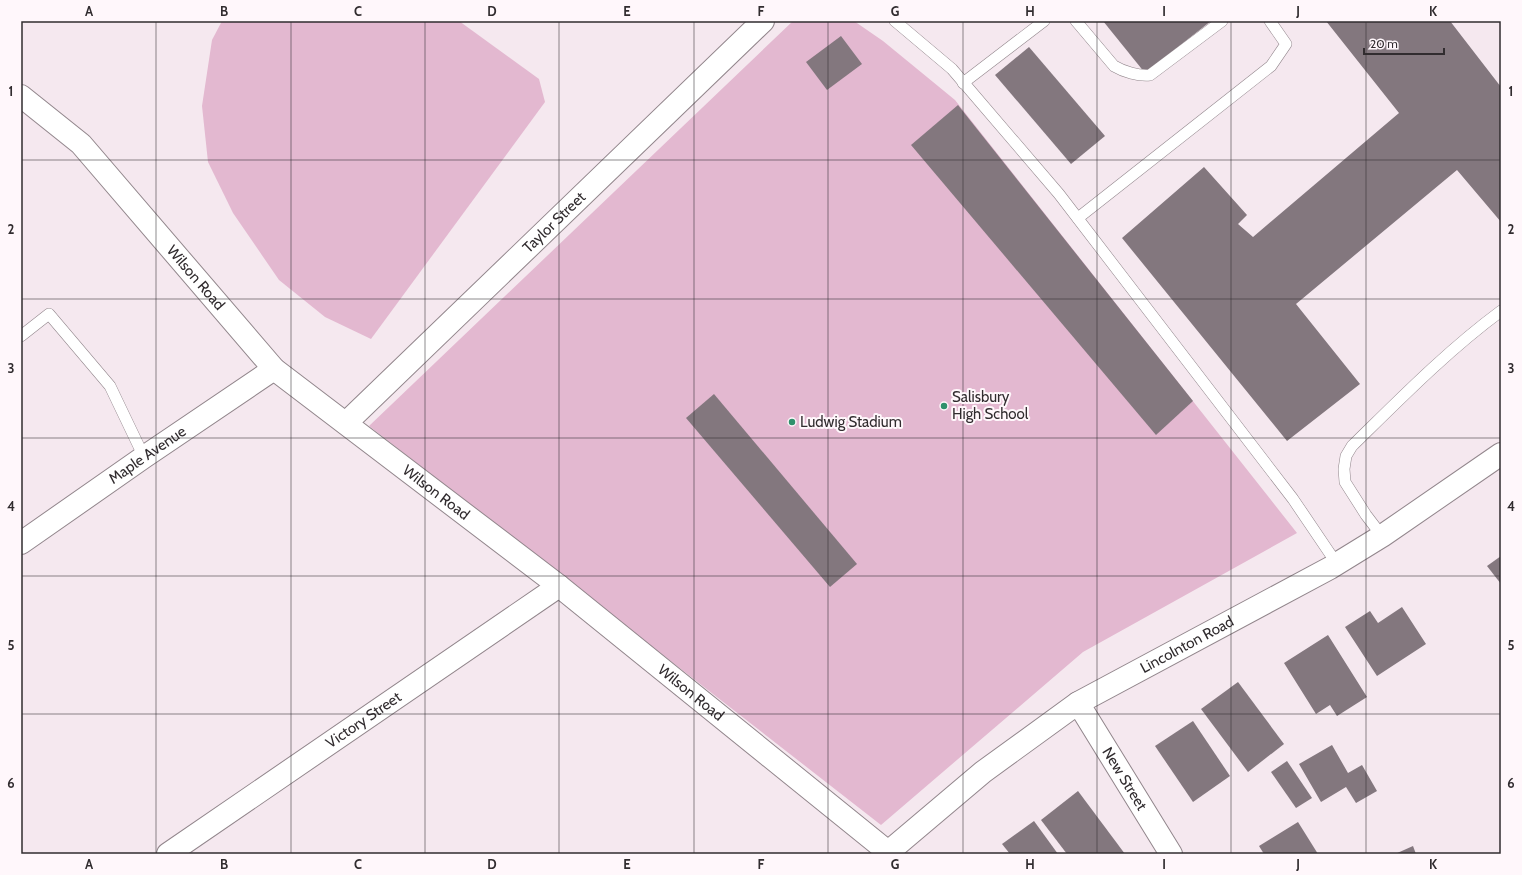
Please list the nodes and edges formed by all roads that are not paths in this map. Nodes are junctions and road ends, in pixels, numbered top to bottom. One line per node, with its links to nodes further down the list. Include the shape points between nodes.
1 (763, 21): 13 (street, Taylor Street)
2 (895, 21): 7 (lane, via 952,69)
3 (1044, 21): 7 (lane)
4 (1076, 21): 5 (lane, via 1114,66 1144,76 1150,75)
5 (1222, 21)
6 (1270, 21): 9 (lane, via 1286,44 1271,66)
7 (963, 83): 9 (lane)
8 (21, 96): 12 (street, Wilson Road, via 81,144)
9 (1078, 218): 18 (lane, via 1293,499)
10 (1501, 311): 16 (lane, via 1431,370 1352,446 1346,456 1345,482)
11 (21, 336): 15 (lane, via 49,314 110,386)
12 (274, 369): 13 (street, Wilson Road); 15 (street, Maple Avenue)
13 (346, 423): 19 (street, Wilson Road)
14 (1501, 454): 16 (street, Lincolnton Road)
15 (144, 457): 17 (street, Maple Avenue)
16 (1382, 536): 18 (street, Lincolnton Road)
17 (21, 543)
18 (1337, 564): 20 (street, Lincolnton Road)
19 (559, 586): 21 (street, Wilson Road); 22 (street, Victory Street)
20 (1078, 703): 21 (street, Lincolnton Road, via 983,772); 23 (street, New Street)
21 (887, 853)
22 (168, 854)
23 (1171, 854)

